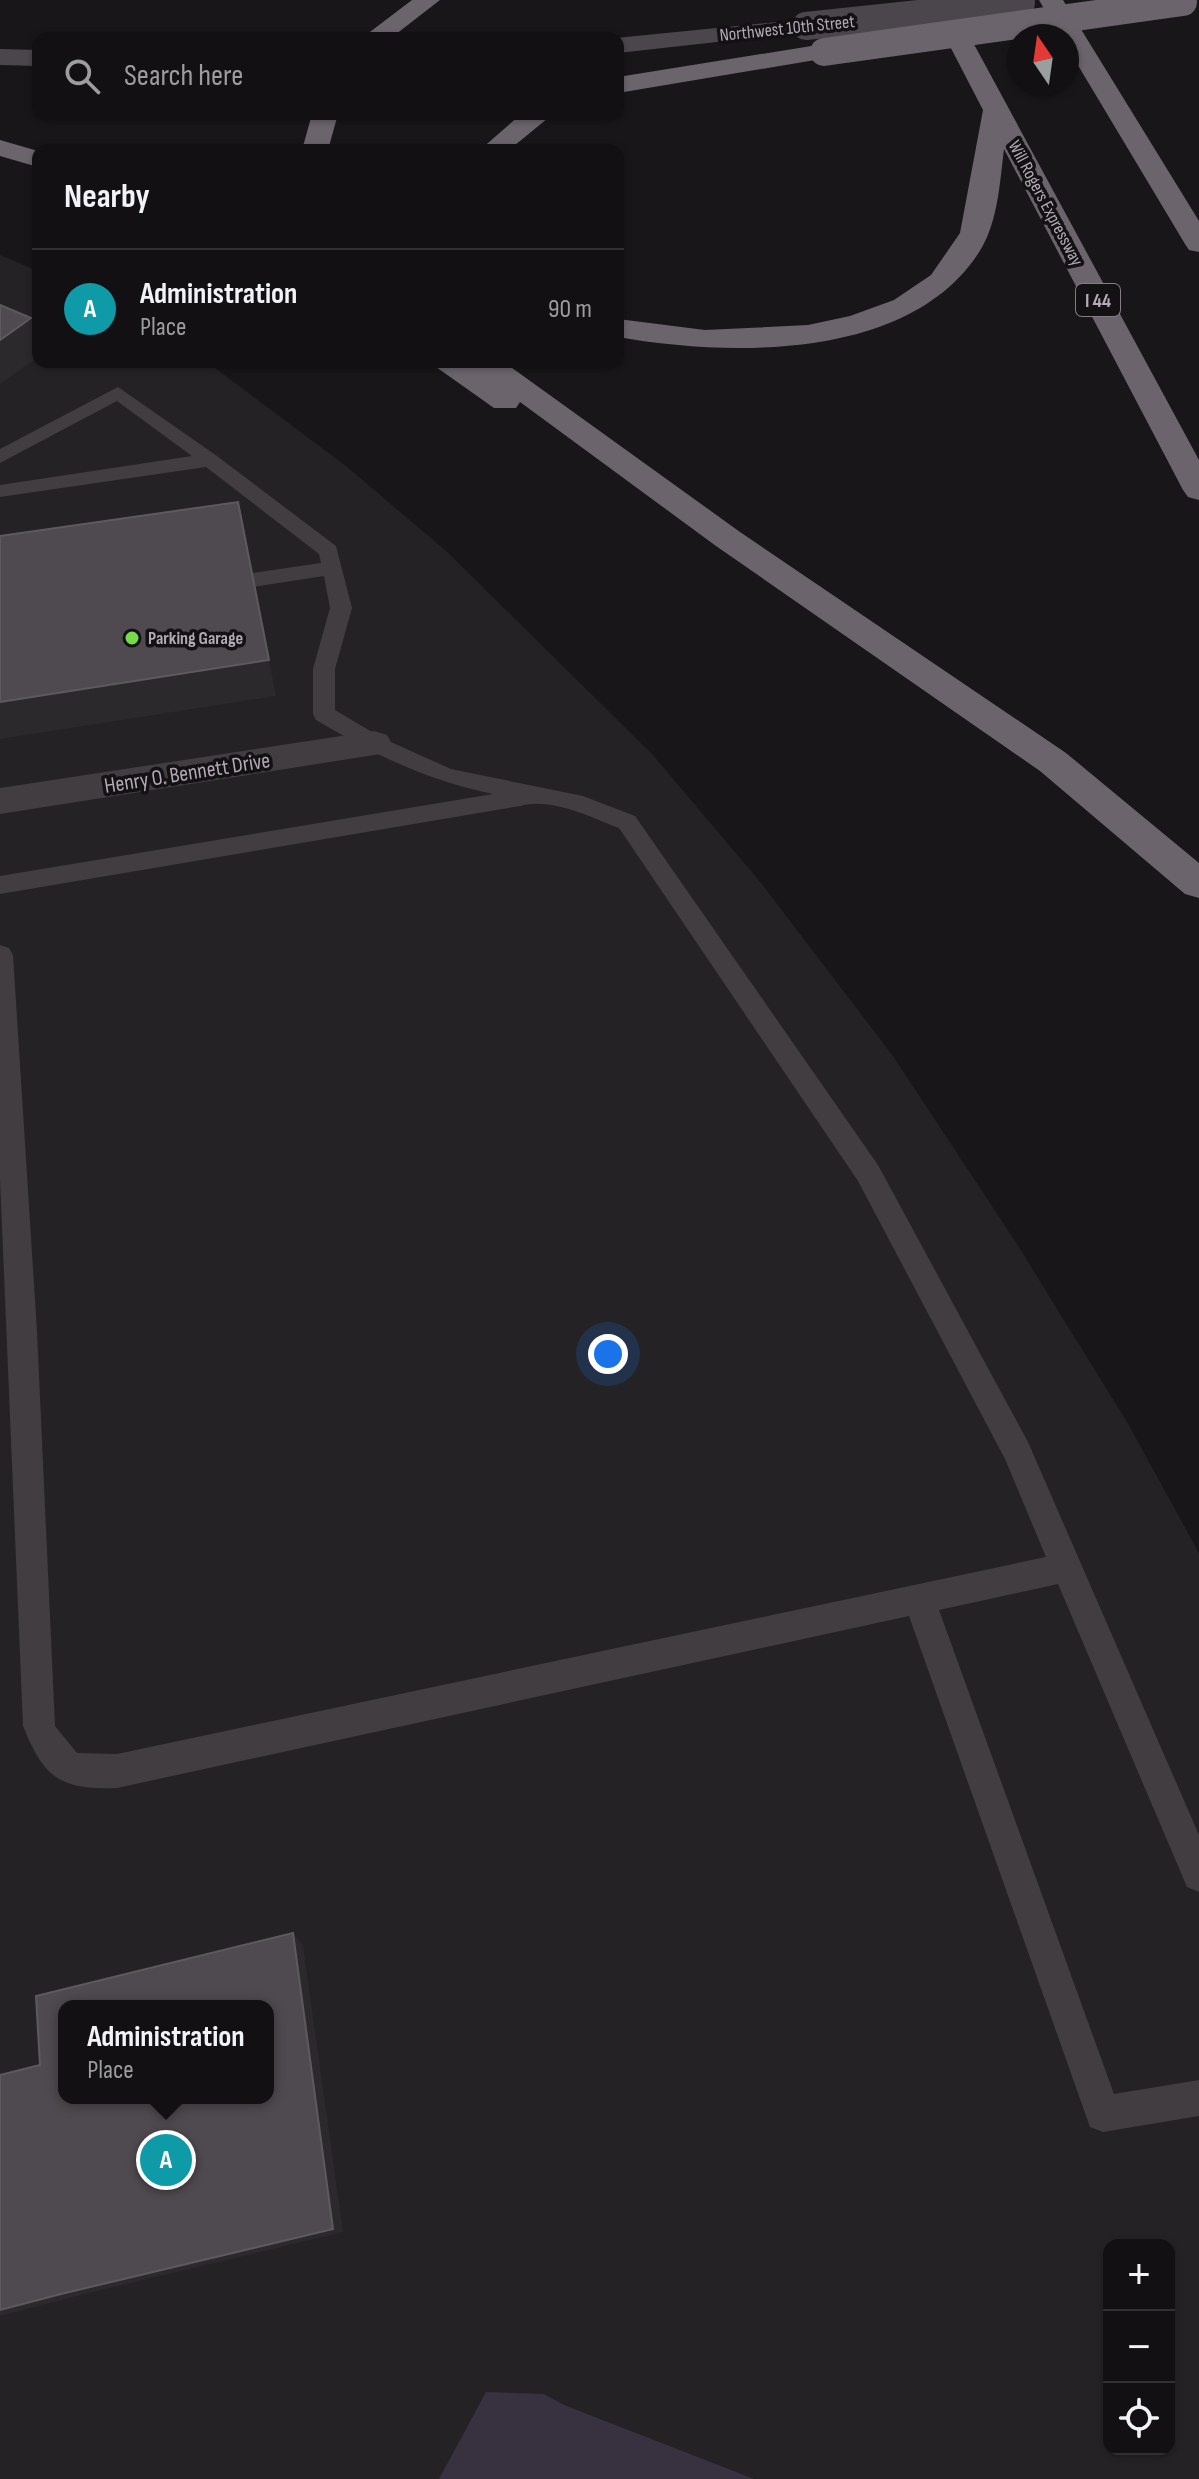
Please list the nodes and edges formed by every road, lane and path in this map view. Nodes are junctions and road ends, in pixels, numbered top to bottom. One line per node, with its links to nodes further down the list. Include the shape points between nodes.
1 (428, 0): 6 (highway)
2 (938, 0): 11 (highway, Will Rogers Expressway / I 44)
3 (1051, 0): 5 (main road, Northwest 10th Street); 18 (highway)
4 (1186, 1): 10 (highway, bridge)
5 (1027, 2): 7 (main road, Northwest 10th Street, bridge)
6 (383, 32)
7 (624, 44)
8 (0, 57): 9 (main road)
9 (32, 58)
10 (624, 84)
11 (996, 110): 19 (highway, via 968,247 951,271 917,297 834,330 779,340 717,342); 25 (highway, Will Rogers Expressway / I 44)
12 (323, 120): 14 (highway)
13 (530, 120): 15 (highway)
14 (317, 144)
15 (500, 144)
16 (0, 148): 17 (highway)
17 (32, 157)
18 (1199, 244)
19 (624, 329)
20 (454, 368): 28 (highway)
21 (492, 368): 28 (highway)
22 (0, 457): 23 (lane, via 118,393)
23 (210, 460): 24 (lane); 26 (lane)
24 (1, 490)
25 (1199, 490)
26 (271, 505): 27 (lane); 29 (lane, via 329,551)
27 (241, 510)
28 (728, 539): 34 (highway, via 1053,762)
29 (333, 568): 30 (lane); 31 (lane, via 341,608 324,669 324,714)
30 (253, 580)
31 (374, 744): 32 (lane, via 446,776); 33 (street, Henry O. Bennett Drive)
32 (539, 795): 35 (lane); 37 (lane, via 583,804 627,822 868,1173 1017,1452)
33 (0, 801)
34 (1199, 884)
35 (0, 885)
36 (0, 955): 38 (lane, via 39,1726 62,1767 89,1773 117,1771)
37 (1067, 1567): 38 (lane); 39 (lane)
38 (919, 1599): 40 (lane, via 1103,2114)
39 (1199, 1875)
40 (1199, 2098)

